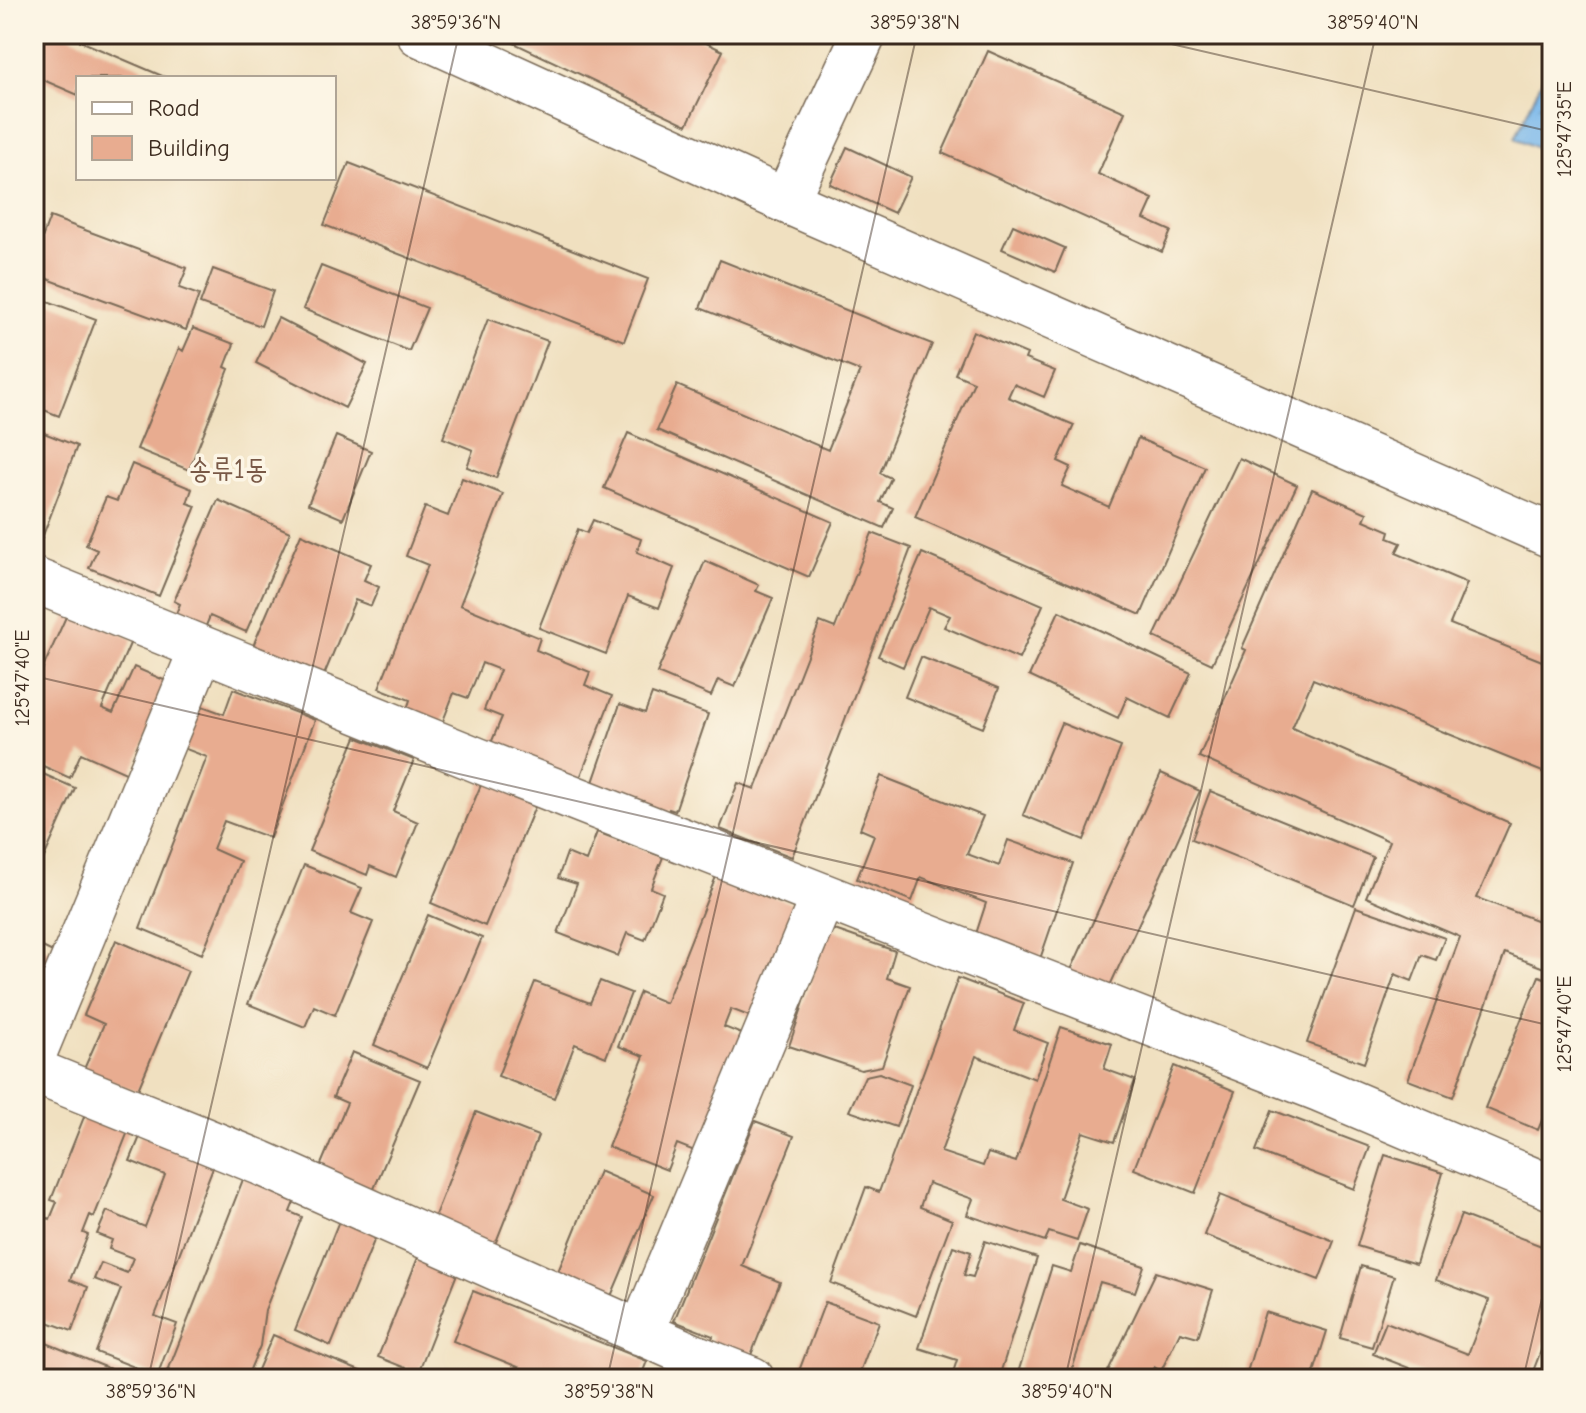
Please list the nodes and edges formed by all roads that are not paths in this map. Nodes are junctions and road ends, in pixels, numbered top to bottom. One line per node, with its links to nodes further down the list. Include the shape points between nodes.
1 (419, 34): 3 (street)
2 (864, 34): 3 (street)
3 (795, 183): 4 (street)
4 (1552, 536)
5 (34, 580): 6 (street)
6 (202, 648): 7 (street); 8 (street)
7 (823, 896): 10 (street, via 1319,1089); 11 (street)
8 (34, 1054)
9 (34, 1071): 11 (street, via 261,1163)
10 (1552, 1188)
11 (641, 1333): 12 (street)
12 (752, 1379)

